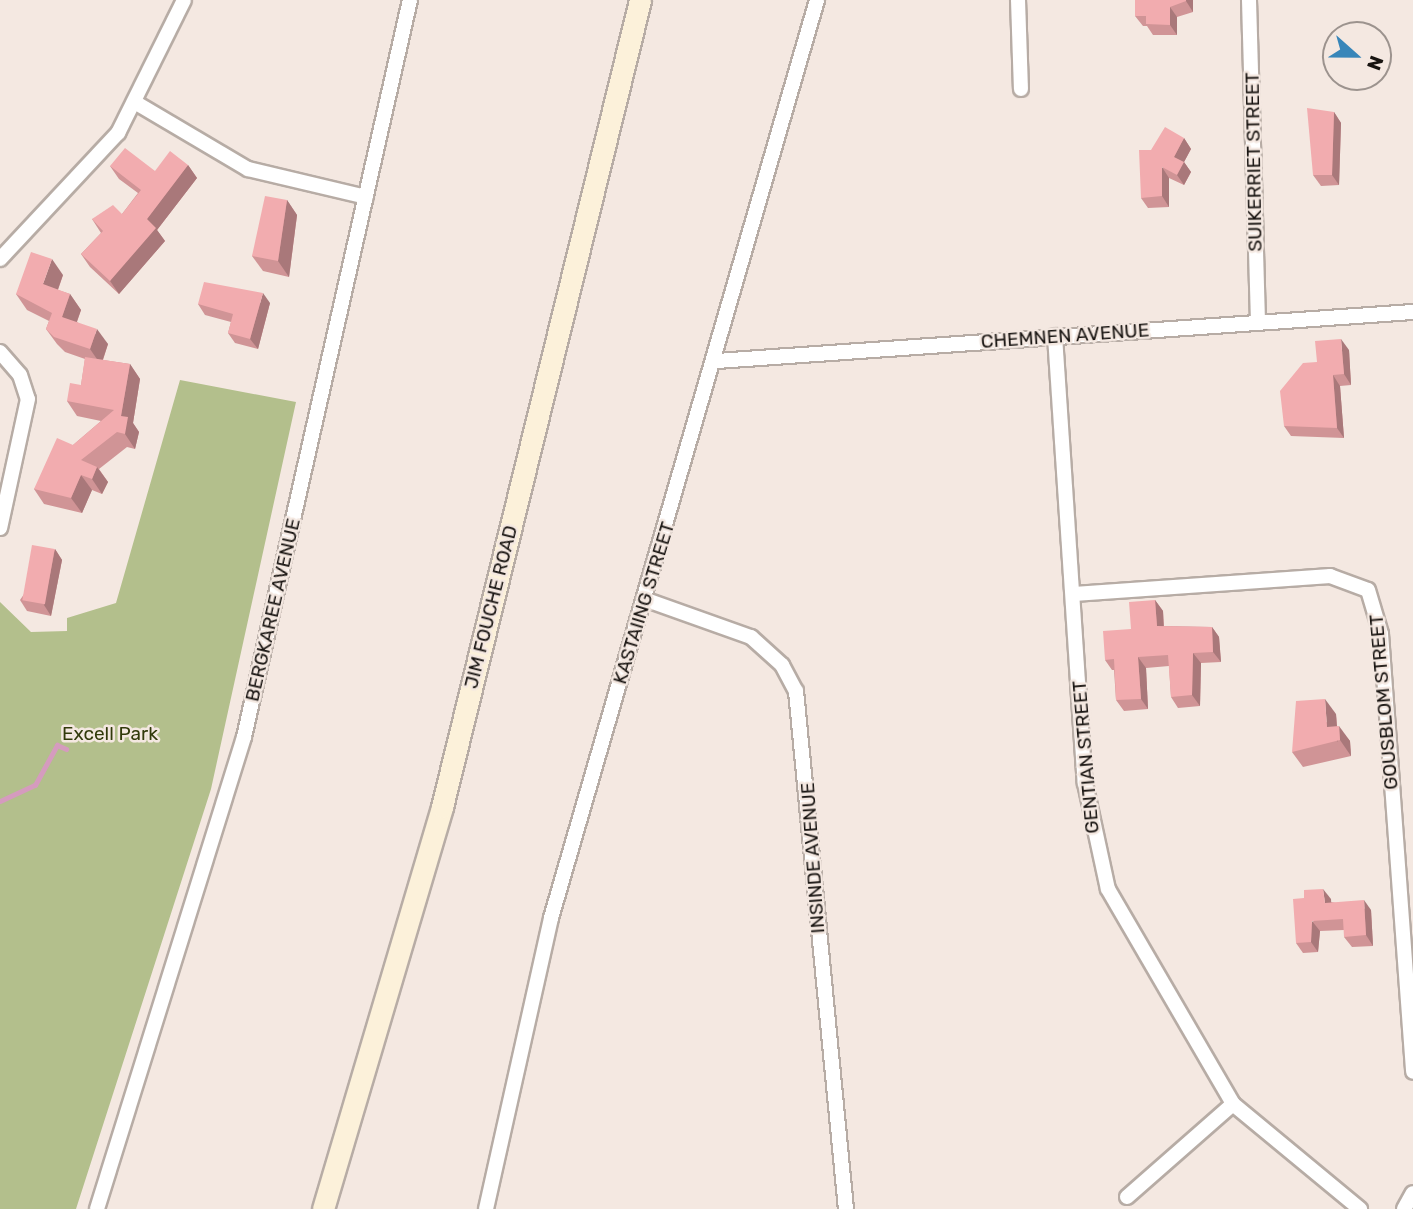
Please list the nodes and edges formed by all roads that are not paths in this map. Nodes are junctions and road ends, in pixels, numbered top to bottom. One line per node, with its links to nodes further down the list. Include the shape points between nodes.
1 (184, 0): 8 (street)
2 (410, 0): 9 (street, BERGKAREE AVENUE)
3 (640, 0): 24 (street, JIM FOUCHE ROAD, via 442,807)
4 (817, 0): 15 (street, KASTAIING STREET)
5 (1018, 0): 7 (street)
6 (1250, 0): 12 (street, SUIKERRIET STREET)
7 (1021, 89)
8 (138, 103): 9 (street, via 248,169); 10 (street, via 103,151)
9 (366, 197): 23 (street, BERGKAREE AVENUE, via 241,750)
10 (0, 258)
11 (1413, 312): 12 (street, CHEMNEN AVENUE)
12 (1258, 323): 13 (street, CHEMNEN AVENUE)
13 (1055, 336): 15 (street, CHEMNEN AVENUE); 17 (street, GENTIAN STREET)
14 (0, 352): 16 (street, via 20,375 28,399)
15 (717, 361): 18 (street, KASTAIING STREET)
16 (0, 528)
17 (1074, 594): 19 (street, GOUSBLOM STREET, via 1330,576 1368,590 1381,634); 20 (street, GENTIAN STREET, via 1085,783 1100,865)
18 (644, 599): 25 (street, KASTAIING STREET, via 544,943); 26 (street, INSINDE AVENUE, via 751,637 782,665 796,691)
19 (1413, 1072)
20 (1233, 1104): 22 (street); 27 (street, GENTIAN STREET)
21 (1413, 1193): 28 (street)
22 (1127, 1198)
23 (97, 1209)
24 (323, 1209)
25 (486, 1209)
26 (846, 1209)
27 (1360, 1209)
28 (1404, 1209)

